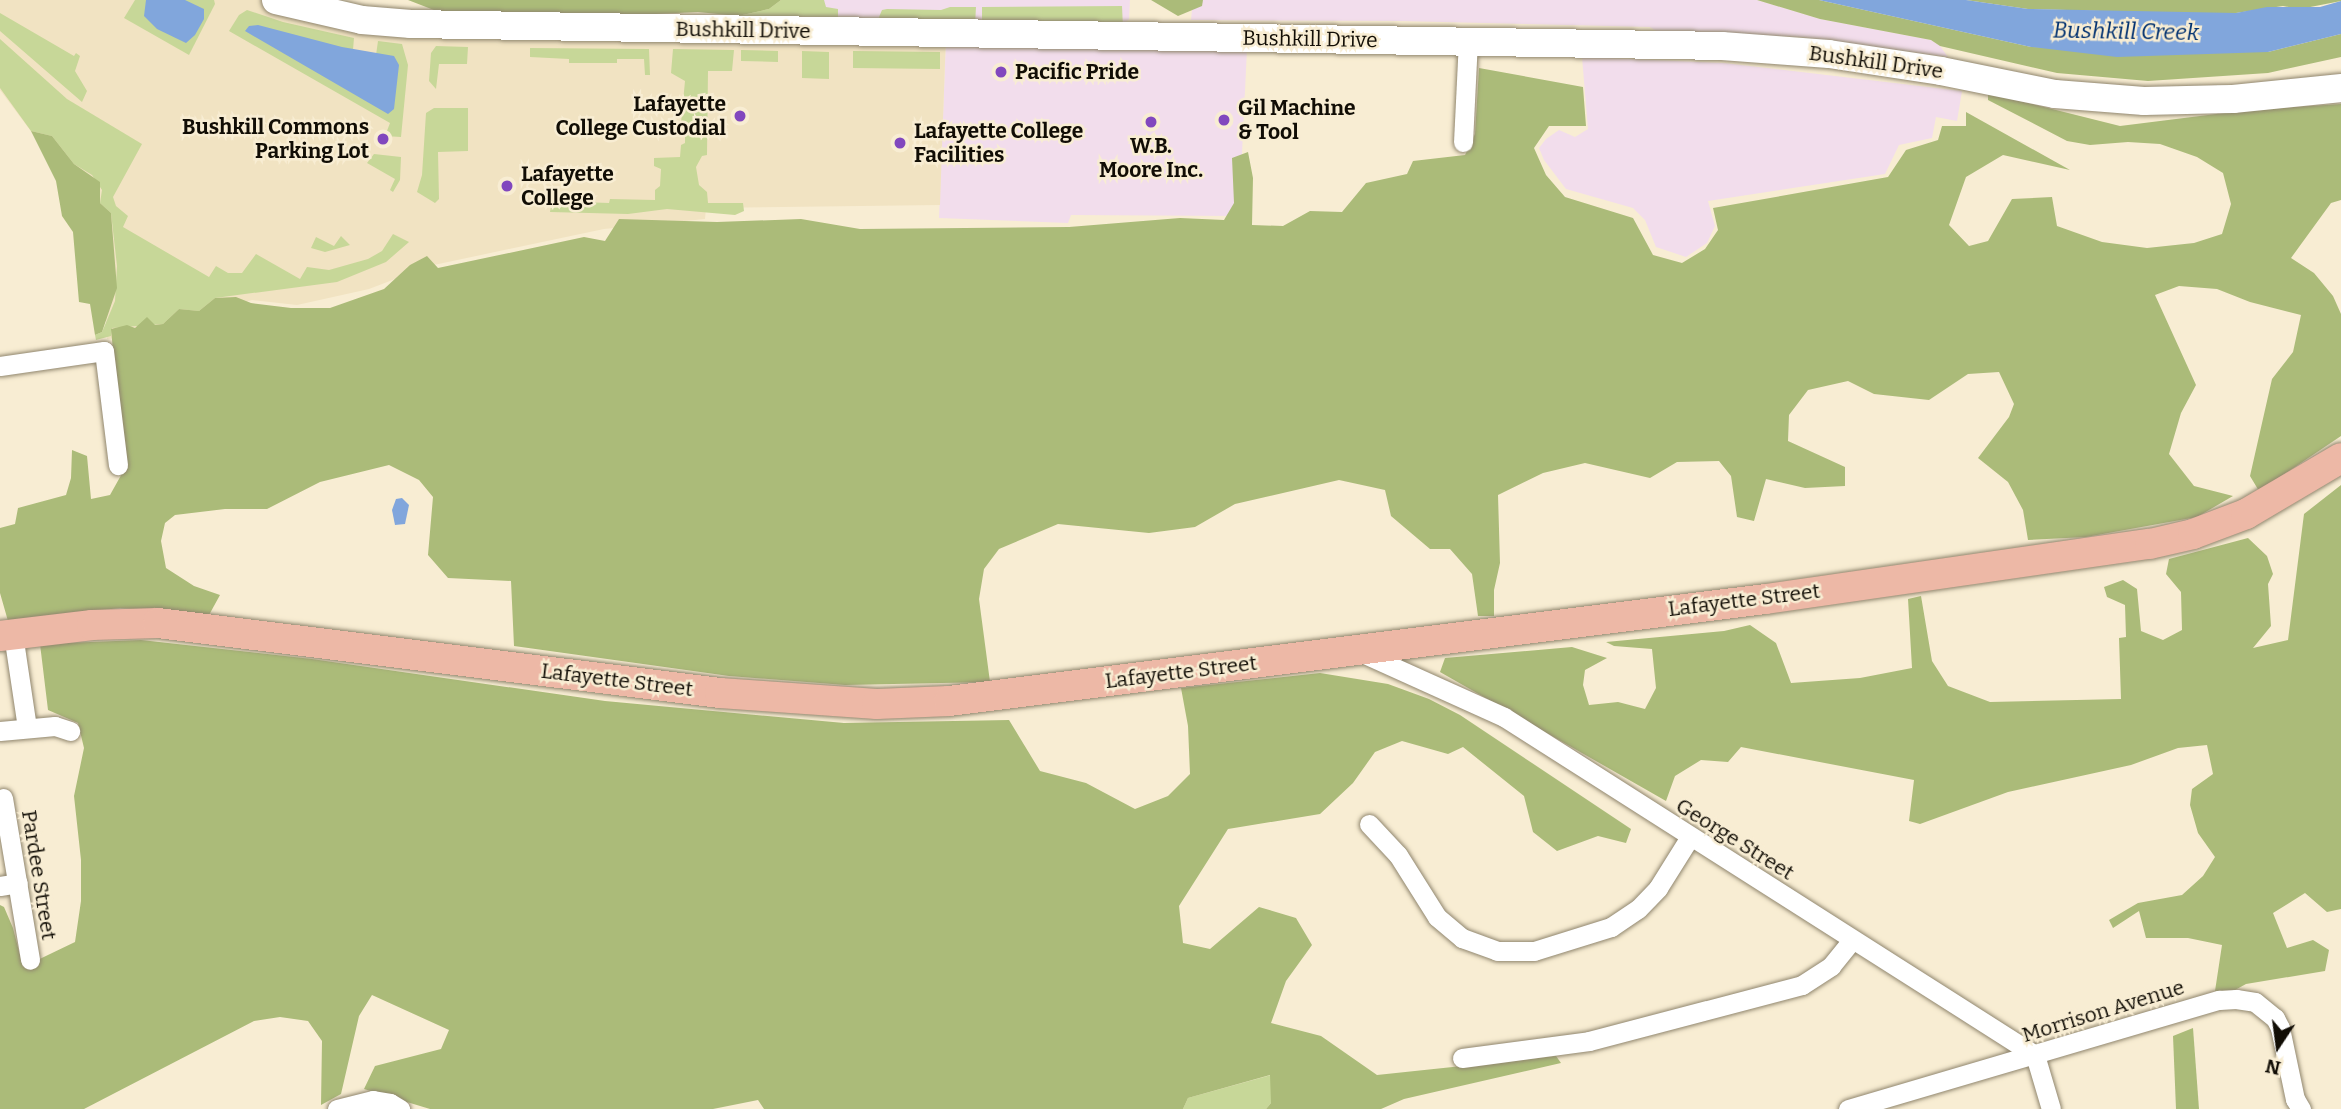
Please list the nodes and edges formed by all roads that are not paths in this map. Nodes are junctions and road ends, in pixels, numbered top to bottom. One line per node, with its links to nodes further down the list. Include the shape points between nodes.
1 (276, 0): 2 (street, Bushkill Drive, via 357,19 411,24)
2 (1468, 41): 3 (street, Bushkill Drive, via 1785,49 2101,99 2188,101); 4 (street)
3 (2341, 88)
4 (1463, 142)
5 (0, 366): 7 (street, via 104,351)
6 (2341, 458): 9 (main road, Lafayette Street, via 2246,514 2163,542 1766,599)
7 (118, 465)
8 (7, 635): 9 (main road, Lafayette Street, via 158,623 719,693 877,704 949,701); 10 (street)
9 (1354, 650): 15 (street, George Street, via 1504,717)
10 (27, 728): 11 (street); 12 (street, via 55,726)
11 (0, 731)
12 (70, 731)
13 (4, 798): 16 (street, Pardee Street)
14 (1370, 824): 15 (street, via 1398,855 1437,917 1462,938 1497,951 1534,951 1611,927 1658,888)
15 (1690, 837): 17 (street, George Street)
16 (9, 884): 18 (street, Pardee Street)
17 (1852, 940): 19 (street, George Street); 20 (street, via 1831,966 1802,985 1588,1041)
18 (30, 960)
19 (2035, 1055): 23 (street, Morrison Avenue); 24 (street); 25 (street, Morrison Avenue, via 2219,1000 2255,1002 2280,1028 2287,1071)
20 (1462, 1058)
21 (337, 1109): 22 (street, via 373,1100)
22 (400, 1109)
23 (1848, 1109)
24 (2051, 1109)
25 (2301, 1109)

